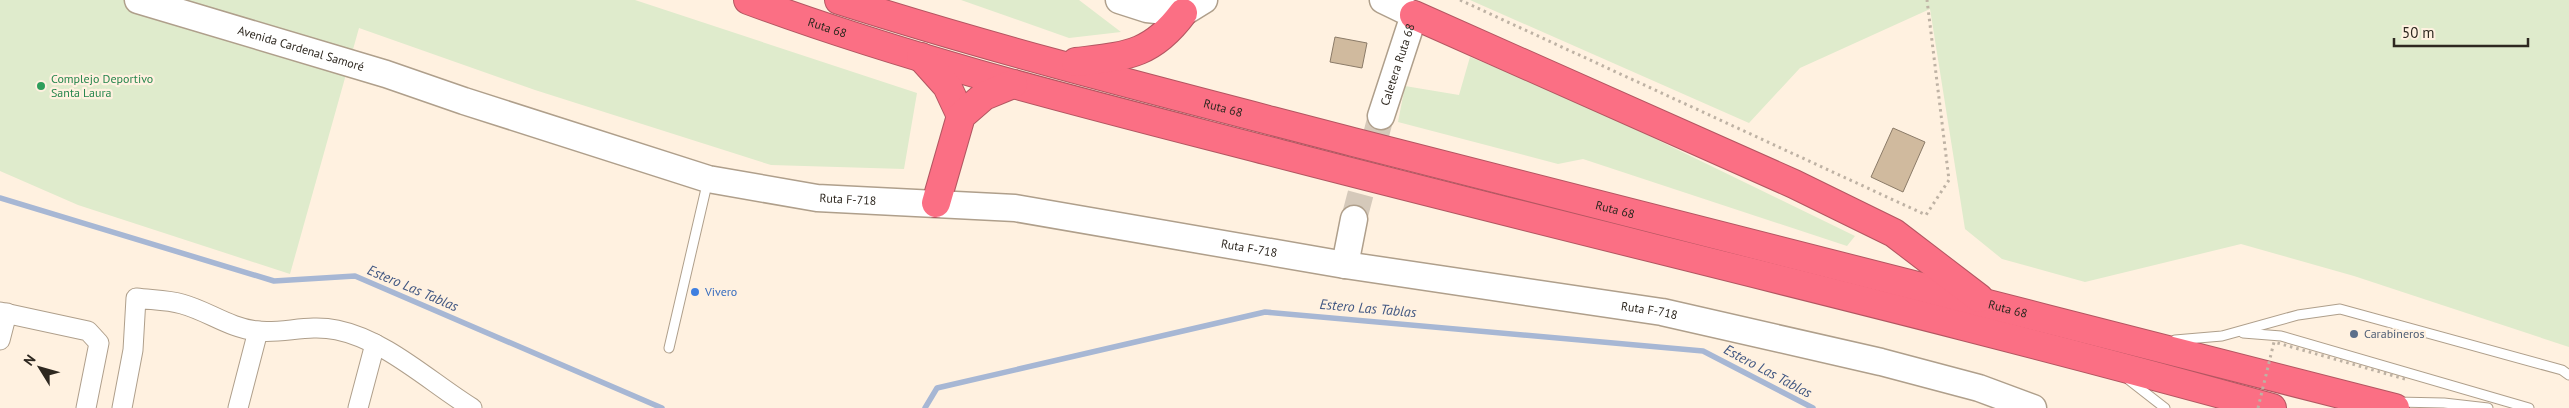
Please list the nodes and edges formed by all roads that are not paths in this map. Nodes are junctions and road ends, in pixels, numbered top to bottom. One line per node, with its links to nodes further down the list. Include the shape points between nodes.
1 (138, 0): 11 (street, Avenida Cardenal Samoré, via 386,74)
2 (748, 0): 8 (highway, Ruta 68)
3 (839, 0): 9 (highway, Ruta 68)
4 (1119, 0): 6 (street, via 1147,9)
5 (1383, 0): 7 (street)
6 (1194, 6): 9 (highway, via 1156,41 1131,54)
7 (1414, 15): 13 (street, Caletera Ruta 68); 18 (highway, via 1794,184 1894,233)
8 (920, 56): 10 (highway, Ruta 68); 12 (highway, via 947,86)
9 (1060, 64): 18 (highway, Ruta 68)
10 (1013, 84): 12 (highway, via 984,96); 26 (highway, Ruta 68, via 1539,220)
11 (464, 101): 14 (street, Ruta F-718)
12 (961, 116): 15 (highway)
13 (1381, 116)
14 (708, 179): 15 (street, Ruta F-718, via 817,198); 25 (lane)
15 (936, 203): 17 (street, Ruta F-718, via 1015,208)
16 (1354, 219): 17 (street)
17 (1345, 265): 34 (street, Ruta F-718, via 1662,312 1882,362 1980,388)
18 (1988, 305): 22 (highway, Ruta 68)
19 (4, 312): 23 (street); 29 (street, via 88,332 99,342)
20 (258, 331): 24 (street, via 306,327 336,330); 30 (street, via 224,323 181,303 136,298 133,350); 31 (street)
21 (2240, 332): 22 (lane, via 2183,340); 27 (lane, via 2298,315 2340,309 2562,370); 39 (lane, via 2281,336)
22 (2118, 336): 28 (highway, Ruta 68)
23 (0, 340)
24 (375, 344): 32 (street); 33 (street)
25 (669, 348)
26 (2090, 357): 35 (lane, via 2131,381); 36 (highway, Ruta 68)
27 (2569, 375)
28 (2361, 399): 37 (highway, Ruta 68); 38 (lane)
29 (86, 408)
30 (122, 408)
31 (238, 408)
32 (358, 408)
33 (472, 408)
34 (2033, 408)
35 (2165, 408)
36 (2272, 408)
37 (2395, 408)
38 (2488, 408)
39 (2529, 408)

